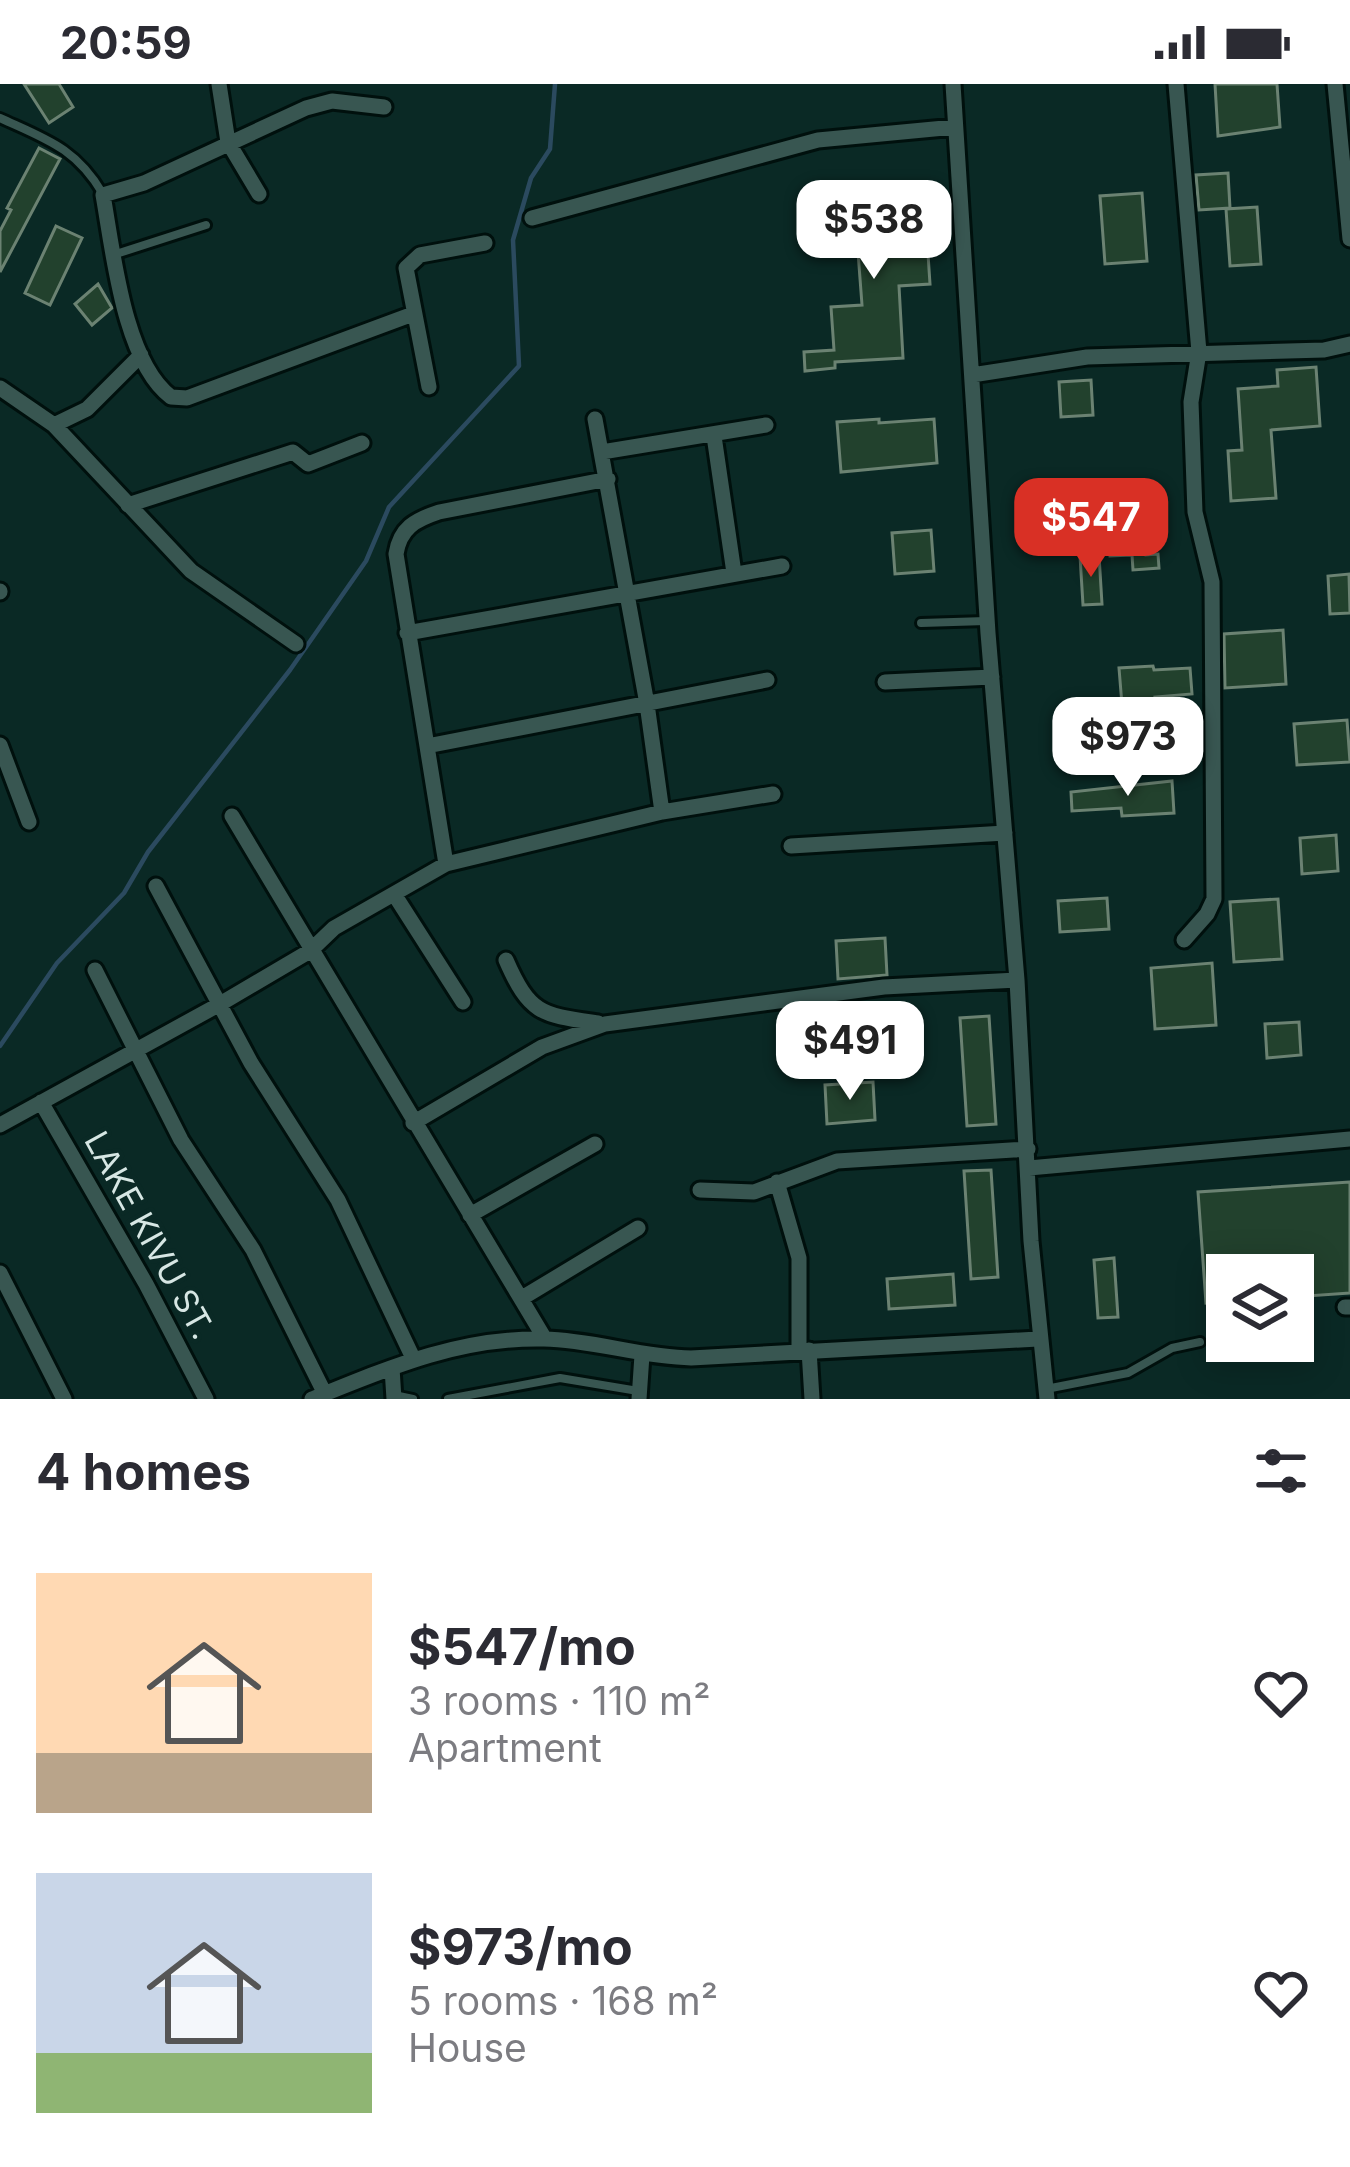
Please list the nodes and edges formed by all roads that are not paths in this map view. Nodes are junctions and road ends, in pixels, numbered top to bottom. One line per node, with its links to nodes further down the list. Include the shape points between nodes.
1 (219, 84): 8 (street)
2 (952, 84): 7 (street)
3 (1176, 84): 18 (street)
4 (1335, 84): 13 (street)
5 (384, 107): 8 (street, via 332,101)
6 (0, 118): 10 (lane, via 68,150)
7 (956, 127): 11 (street, via 818,140); 20 (street)
8 (228, 142): 9 (street); 10 (street)
9 (259, 194)
10 (103, 195): 15 (street)
11 (532, 218)
12 (206, 225): 15 (lane)
13 (1350, 238)
14 (485, 243): 16 (street, via 411,261)
15 (114, 255): 19 (street)
16 (413, 314): 19 (street, via 187,398 165,393); 21 (street)
17 (1350, 344): 18 (street)
18 (1198, 352): 20 (street, via 1087,357); 53 (street, via 1192,442 1195,512 1212,582 1216,884 1212,906)
19 (141, 355): 24 (street, via 87,409)
20 (972, 375): 34 (street)
21 (429, 387)
22 (0, 388): 24 (street)
23 (595, 418): 28 (street)
24 (54, 425): 30 (street)
25 (766, 425): 26 (street)
26 (714, 436): 28 (street); 32 (street)
27 (362, 443): 30 (street, via 308,464 293,452)
28 (602, 452): 29 (street)
29 (608, 479): 33 (street); 36 (street, via 415,521 396,554)
30 (128, 505): 37 (street, via 191,571)
31 (782, 566): 32 (street)
32 (734, 573): 33 (street)
33 (626, 595): 36 (street); 41 (street)
34 (988, 621): 35 (lane); 38 (street)
35 (921, 622)
36 (407, 633): 42 (street)
37 (296, 644)
38 (992, 677): 40 (street); 48 (street)
39 (767, 680): 41 (street)
40 (885, 682)
41 (647, 704): 42 (street); 45 (street)
42 (427, 746): 50 (street)
43 (1, 752): 47 (street)
44 (773, 794): 45 (street)
45 (662, 812): 50 (street)
46 (232, 816): 54 (street)
47 (29, 822)
48 (1005, 833): 49 (street); 57 (street)
49 (791, 846)
50 (446, 864): 52 (street)
51 (156, 886): 59 (street)
52 (394, 894): 54 (street); 58 (street)
53 (1184, 940)
54 (310, 951): 59 (street); 63 (street)
55 (506, 960): 60 (street, via 532,1007)
56 (94, 970): 61 (street)
57 (1017, 980): 60 (street, via 884,987); 67 (street)
58 (463, 1002)
59 (220, 1004): 61 (street); 80 (street, via 338,1200)
60 (605, 1024): 63 (street, via 542,1047)
61 (134, 1049): 62 (street); 84 (street, via 253,1250)
62 (41, 1102): 64 (street); 87 (street, LAKE KIVU ST.)
63 (413, 1123): 71 (street)
64 (0, 1125)
65 (1350, 1139): 68 (street)
66 (595, 1144): 71 (street)
67 (1028, 1150): 68 (street); 69 (street, via 837,1161)
68 (1029, 1168): 76 (street)
69 (777, 1182): 70 (street, via 754,1192); 78 (street, via 799,1258)
70 (700, 1190)
71 (470, 1215): 74 (street)
72 (638, 1228): 74 (street)
73 (0, 1273): 86 (street)
74 (523, 1298): 75 (street)
75 (545, 1339): 79 (street); 80 (street, via 493,1340)
76 (1038, 1339): 78 (street); 82 (street)
77 (1200, 1342): 82 (lane, via 1128,1373)
78 (804, 1351): 79 (street); 90 (street)
79 (642, 1355): 83 (street)
80 (413, 1358): 81 (street)
81 (392, 1368): 84 (street); 85 (street)
82 (1046, 1394)
83 (639, 1395): 89 (lane, via 560,1378)
84 (319, 1396)
85 (394, 1397): 88 (lane)
86 (64, 1399)
87 (206, 1399)
88 (413, 1399)
89 (448, 1399)
90 (812, 1399)

